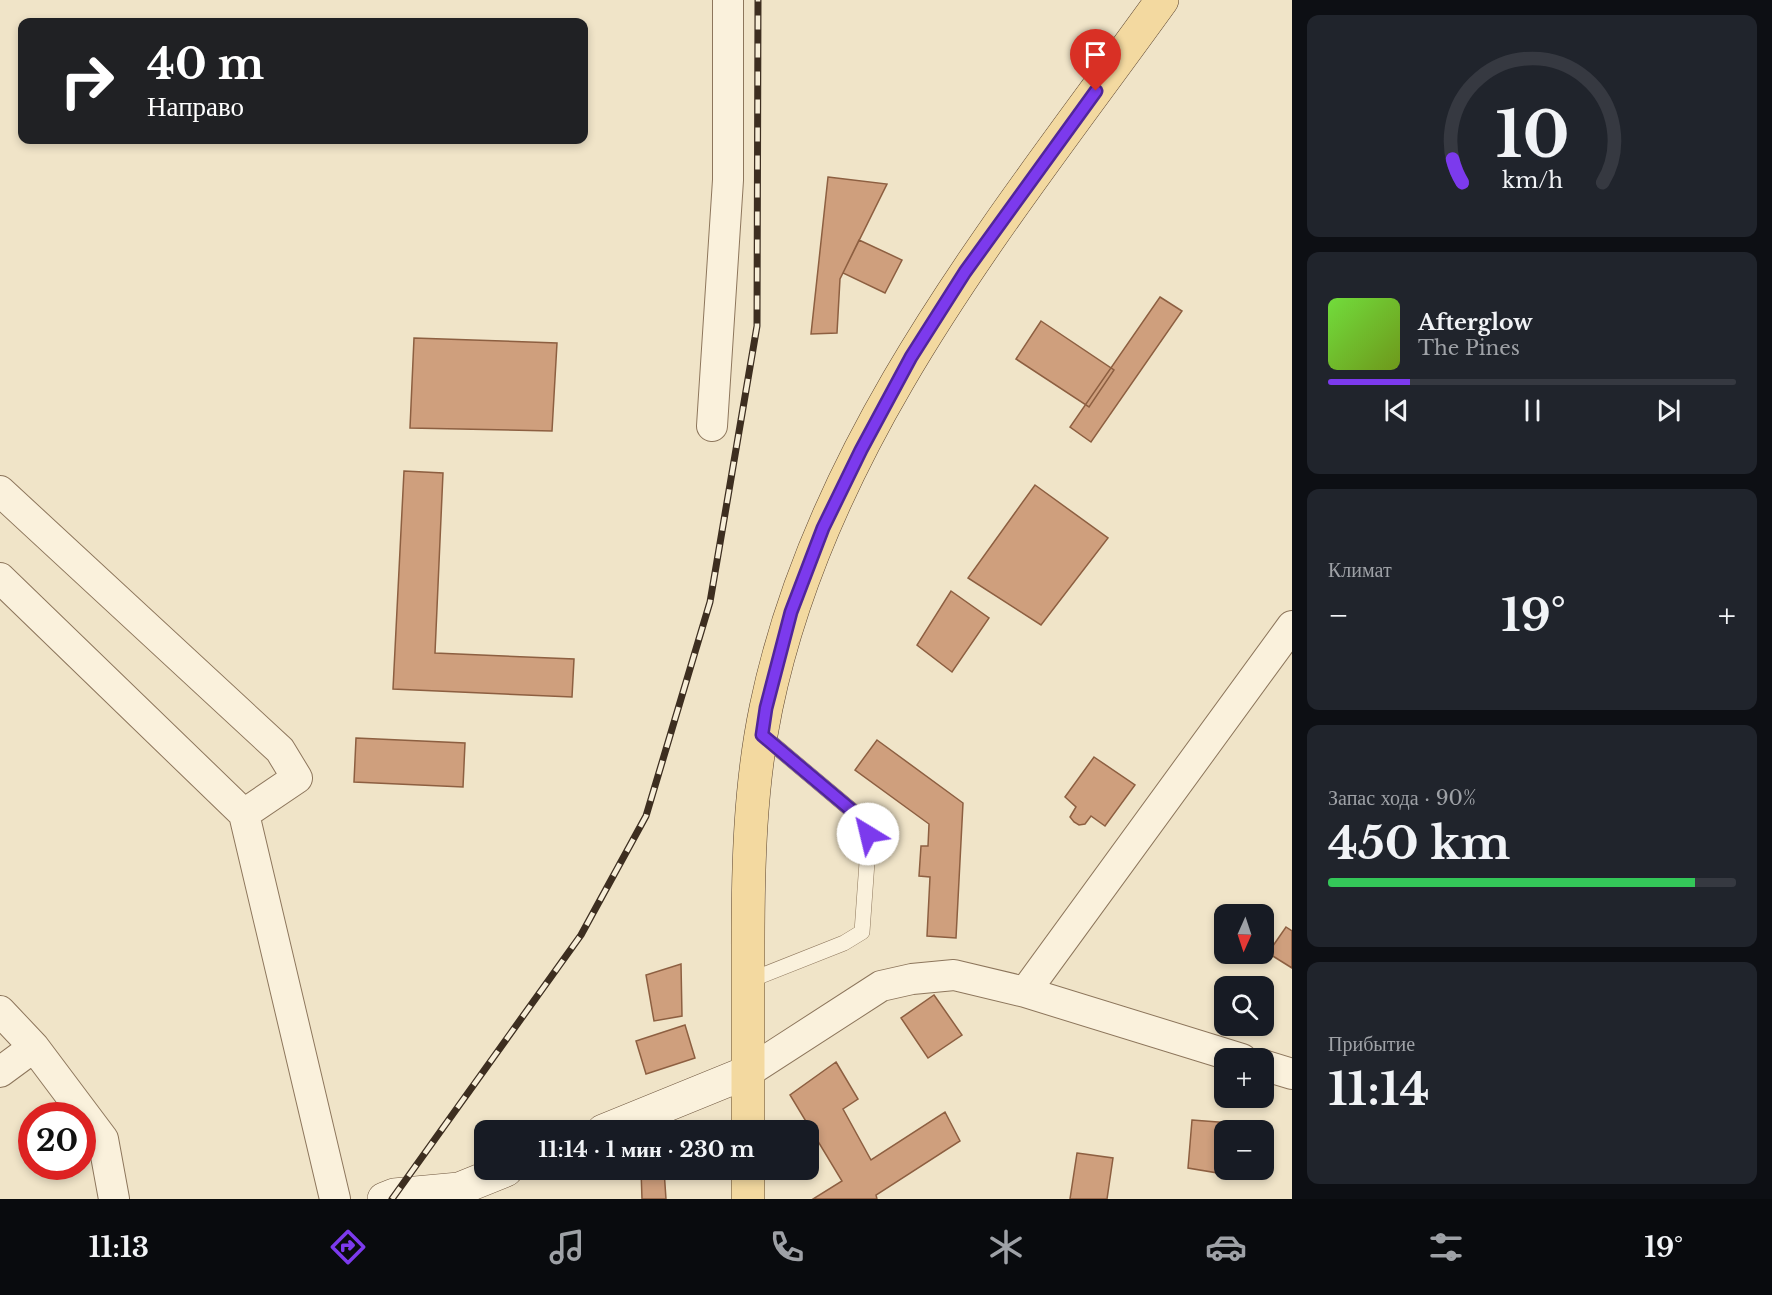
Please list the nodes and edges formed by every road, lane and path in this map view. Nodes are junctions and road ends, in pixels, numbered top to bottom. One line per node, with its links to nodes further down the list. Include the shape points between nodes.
1 (728, 0): 3 (street, via 728,180)
2 (1162, 0): 7 (main road, via 965,272 911,357 823,528 791,612)
3 (712, 426)
4 (0, 490): 8 (street, via 280,750 297,778)
5 (0, 578): 8 (street)
6 (1292, 626): 10 (street)
7 (762, 735): 9 (main road, via 748,882); 9 (lane, via 862,819 868,845 862,932)
8 (244, 814): 23 (street)
9 (748, 981): 16 (main road)
10 (1025, 992): 13 (street); 16 (street, via 954,975 880,986)
11 (0, 1011): 12 (street)
12 (34, 1047): 15 (street); 22 (street, via 103,1139)
13 (1214, 1050)
14 (1274, 1068): 17 (street)
15 (0, 1072)
16 (748, 1072): 18 (street); 19 (main road)
17 (1292, 1074)
18 (630, 1120)
19 (748, 1120)
20 (481, 1180): 24 (street, via 459,1189)
21 (748, 1180): 25 (main road)
22 (114, 1199)
23 (335, 1199)
24 (384, 1199)
25 (748, 1199)

